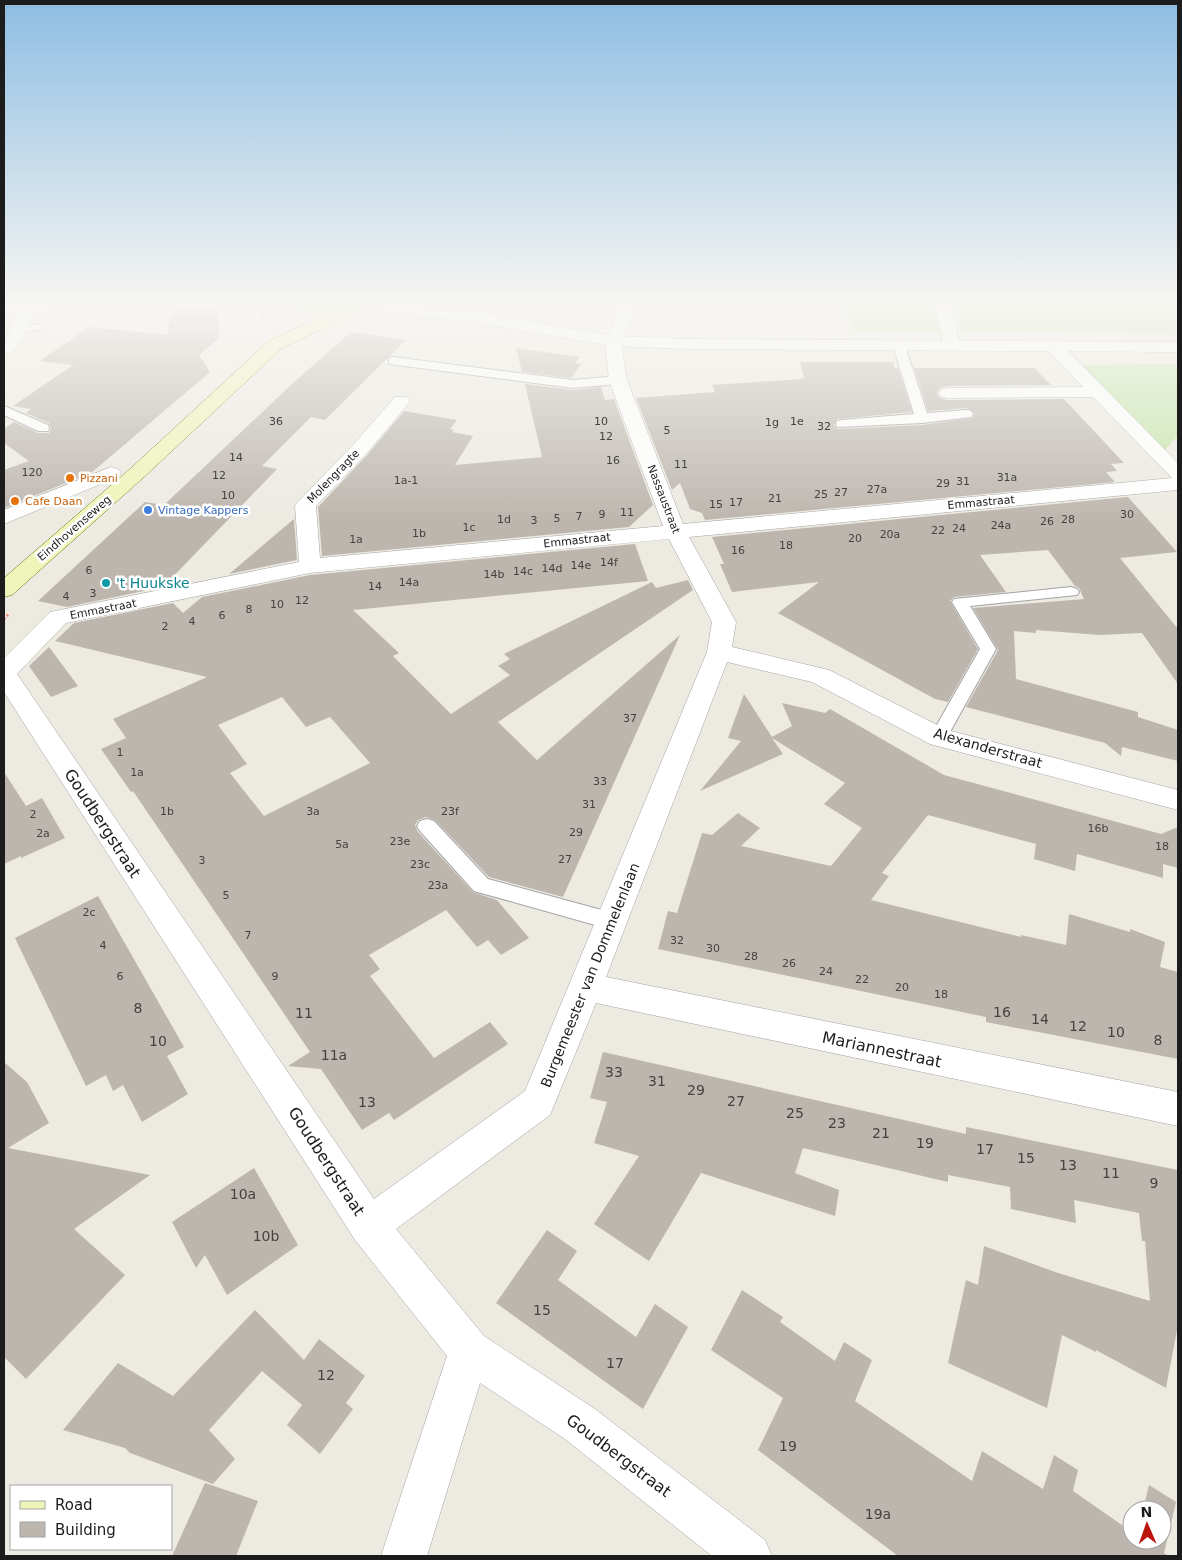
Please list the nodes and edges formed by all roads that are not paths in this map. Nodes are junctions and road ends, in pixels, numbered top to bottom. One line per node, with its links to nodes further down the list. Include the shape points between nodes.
1 (242, 376): 21 (main road, Eindhovenseweg)
2 (509, 376): 6 (lane, via 573,384)
3 (617, 376): 6 (street, Nassaustraat)
4 (909, 376): 12 (lane)
5 (1082, 376): 7 (street)
6 (618, 380): 19 (street, Nassaustraat)
7 (1098, 392): 8 (street); 16 (street)
8 (948, 393)
9 (401, 400): 20 (street, Molengragte, via 360,449 305,505)
10 (4, 410): 14 (lane)
11 (967, 414): 12 (lane)
12 (922, 418): 13 (lane)
13 (842, 424)
14 (44, 428)
15 (111, 473): 18 (street)
16 (1178, 474)
17 (1178, 484): 19 (street, Emmastraat)
18 (4, 518)
19 (675, 530): 20 (street, Emmastraat); 23 (street, Nassaustraat, via 724,622)
20 (310, 566): 24 (street, Emmastraat, via 58,617)
21 (4, 590)
22 (1071, 592): 25 (lane, via 960,602 988,649)
23 (719, 652): 25 (street, Alexanderstraat, via 820,676); 28 (street, Burgemeester van Dommelenlaan)
24 (4, 673): 31 (street, Goudbergstraat)
25 (939, 737): 26 (street, Alexanderstraat)
26 (1178, 800)
27 (427, 826): 28 (lane, via 481,885)
28 (613, 921): 29 (street, Burgemeester van Dommelenlaan)
29 (586, 987): 30 (street, Mariannestraat); 31 (street, Burgemeester van Dommelenlaan, via 538,1103)
30 (1178, 1109)
31 (369, 1226): 32 (street, Goudbergstraat)
32 (469, 1351): 33 (street); 34 (street, Goudbergstraat, via 580,1424)
33 (404, 1556)
34 (749, 1556)

